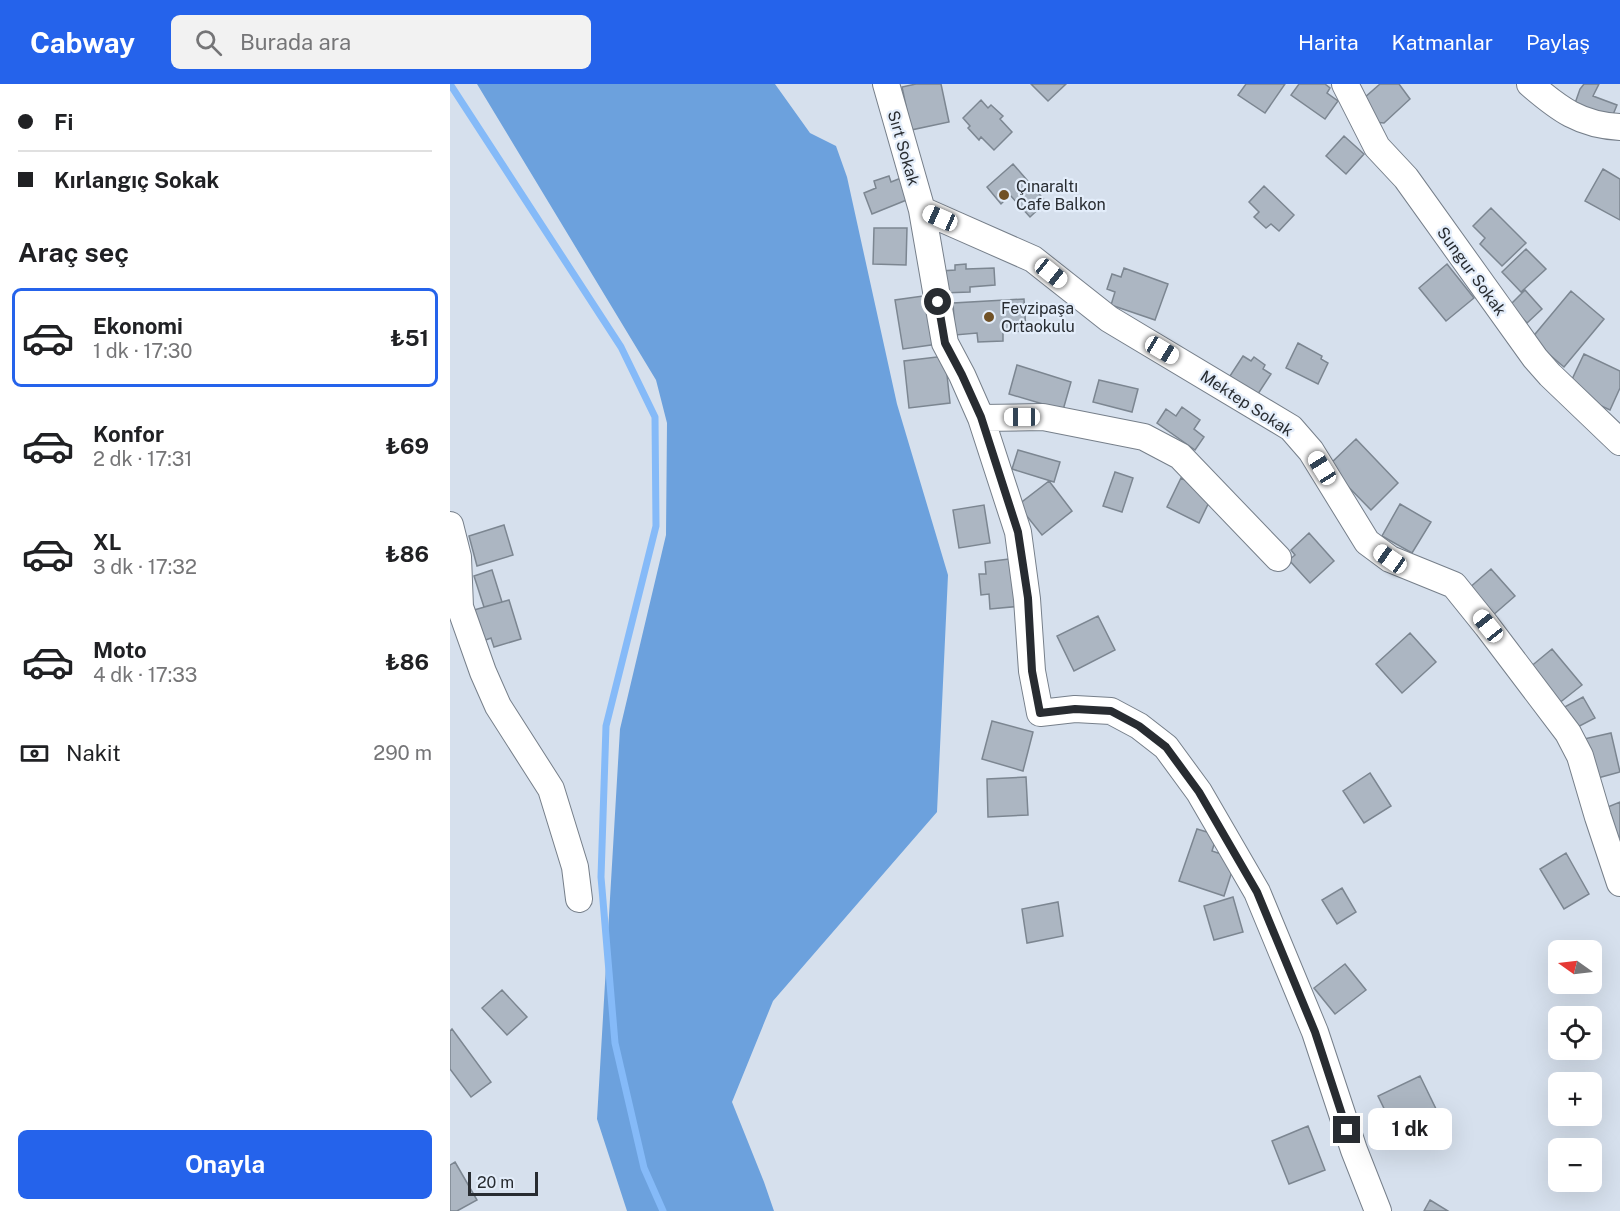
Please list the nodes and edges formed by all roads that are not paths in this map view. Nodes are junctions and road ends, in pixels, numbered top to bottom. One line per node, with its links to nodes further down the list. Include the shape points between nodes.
1 (886, 84): 5 (street, Sırt Sokak)
2 (1345, 84): 7 (street, Sungur Sokak, via 1377,147 1406,178 1535,358)
3 (1530, 84): 4 (street, via 1574,117)
4 (1620, 127)
5 (922, 210): 6 (street, Sırt Sokak, via 945,343); 10 (street, Mektep Sokak, via 1033,259 1109,319 1291,428 1311,451 1367,542 1390,559 1454,585 1568,733 1580,756)
6 (981, 417): 9 (street, via 1043,417 1144,437 1180,456); 12 (street, Sırt Sokak, via 1018,532 1040,713 1075,709 1111,711 1166,747 1199,792 1257,892 1315,1032)
7 (1620, 442)
8 (450, 525): 11 (street, via 458,557 460,607 498,706 551,789 572,855)
9 (1278, 558)
10 (1620, 883)
11 (579, 899)
12 (1378, 1211)

